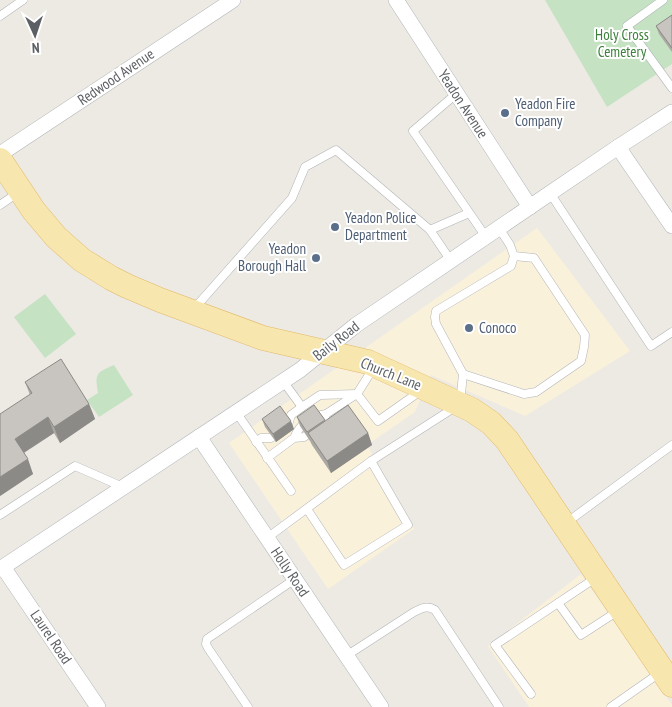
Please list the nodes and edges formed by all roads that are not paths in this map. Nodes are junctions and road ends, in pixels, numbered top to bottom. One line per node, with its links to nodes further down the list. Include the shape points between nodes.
1 (23, 0): 5 (lane)
2 (233, 0): 10 (street, Redwood Avenue)
3 (396, 0): 7 (street, Yeadon Avenue)
4 (663, 0): 6 (lane, via 627,26)
5 (0, 16)
6 (672, 88)
7 (456, 94): 15 (street, Yeadon Avenue); 16 (lane, via 413,131)
8 (672, 112): 9 (street, Baily Road)
9 (618, 147): 13 (street, Baily Road); 17 (street)
10 (0, 154)
11 (0, 160): 12 (main road, Church Lane)
12 (21, 191): 14 (lane); 23 (main road, Church Lane, via 44,224 82,260 126,286)
13 (550, 193): 15 (street, Baily Road); 24 (lane, via 652,346)
14 (0, 205)
15 (530, 207): 18 (street, Baily Road)
16 (469, 213): 19 (lane); 20 (lane)
17 (672, 226)
18 (499, 228): 20 (street, Baily Road); 21 (lane)
19 (430, 230): 22 (lane); 23 (lane, via 336,150 305,167 292,198)
20 (486, 237): 22 (street, Baily Road)
21 (514, 256): 27 (lane, via 511,266 436,311 436,324); 27 (lane, via 534,258 585,334 581,361 536,392 524,394)
22 (451, 261): 25 (street, Baily Road)
23 (192, 312): 25 (main road, Church Lane, via 264,338)
24 (672, 332)
25 (323, 351): 26 (main road, Church Lane); 28 (street, Baily Road)
26 (375, 365): 29 (main road, Church Lane); 30 (lane)
27 (463, 374): 31 (lane)
28 (283, 381): 32 (lane); 33 (street, Baily Road)
29 (425, 388): 30 (lane, via 378,421); 31 (main road, Church Lane)
30 (357, 394): 32 (lane, via 320,395); 40 (lane, via 326,414 322,424 304,437 294,438)
31 (460, 404): 41 (lane); 46 (main road, Church Lane, via 499,430)
32 (302, 407): 35 (lane)
33 (236, 412): 37 (street, Baily Road); 38 (lane)
34 (282, 416): 35 (lane)
35 (291, 416): 38 (lane, via 288,425 271,438)
36 (264, 430): 38 (lane)
37 (199, 437): 42 (street, Baily Road); 47 (street, Holly Road)
38 (259, 440): 40 (lane)
39 (672, 445): 46 (lane)
40 (267, 458): 43 (lane)
41 (371, 462): 44 (lane); 44 (lane, via 408,525 344,565)
42 (123, 487): 45 (lane, via 75,466); 48 (street, Baily Road)
43 (291, 491)
44 (307, 508): 47 (lane)
45 (0, 515)
46 (564, 524): 49 (main road, Church Lane)
47 (266, 538): 50 (street, Holly Road)
48 (2, 568): 56 (street, Laurel Road)
49 (599, 576): 51 (lane); 52 (main road, Church Lane)
50 (295, 579): 53 (street, Holly Road); 57 (lane, via 207,638 208,648)
51 (558, 603): 52 (lane, via 581,635); 55 (lane, via 495,645)
52 (621, 609): 54 (main road, Church Lane)
53 (346, 656): 58 (street, Holly Road); 59 (lane, via 414,612 431,607)
54 (667, 678): 60 (lane)
55 (531, 694)
56 (98, 707)
57 (248, 707)
58 (381, 707)
59 (499, 707)
60 (611, 707)

